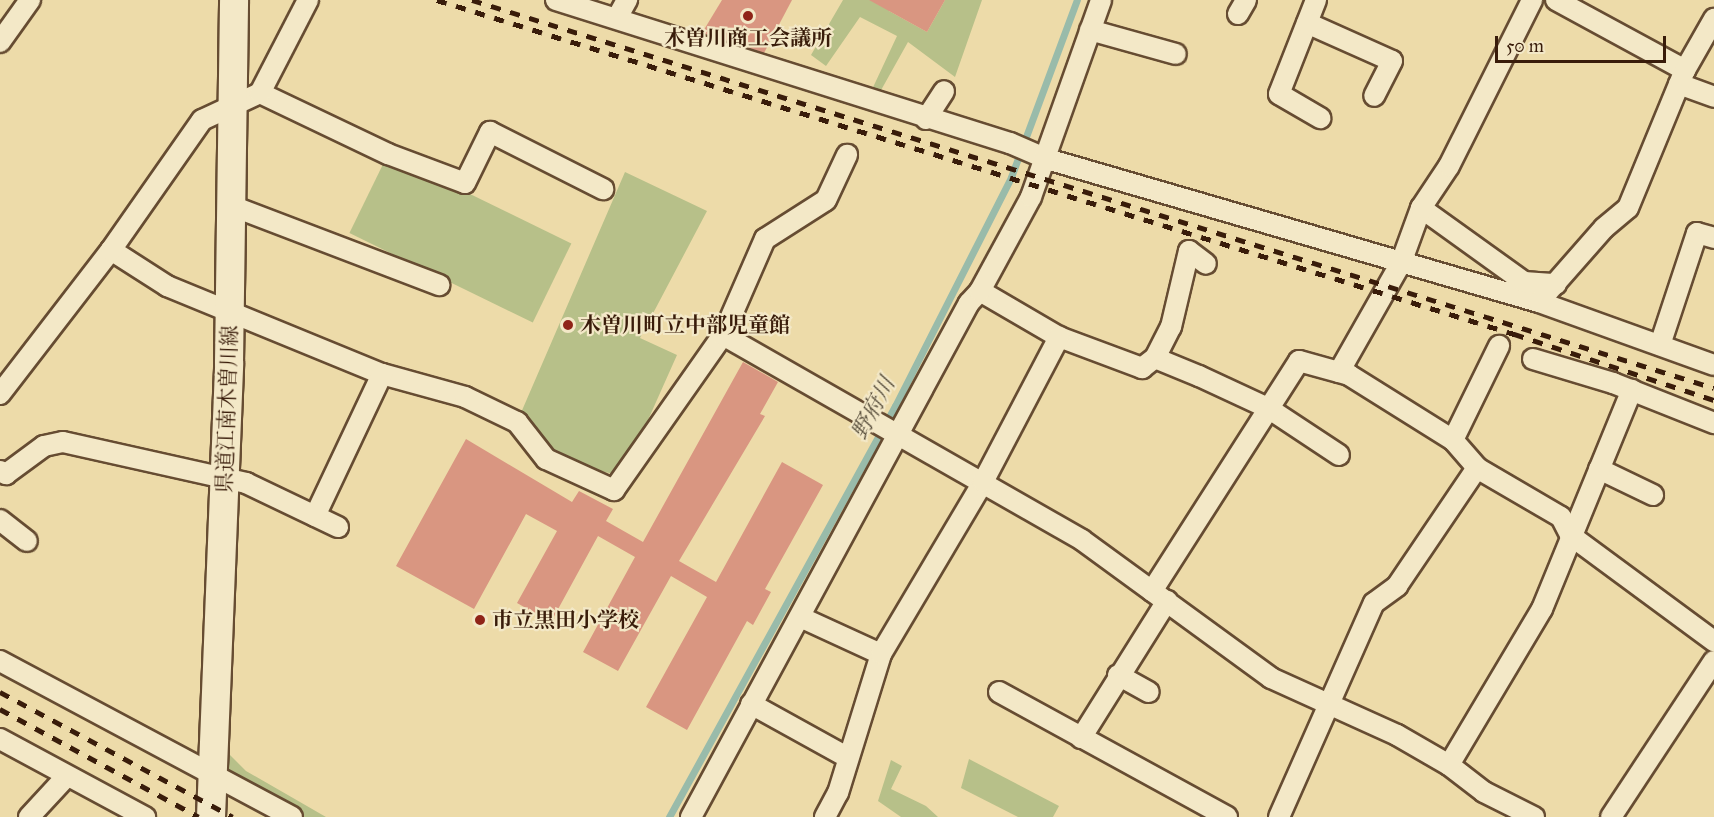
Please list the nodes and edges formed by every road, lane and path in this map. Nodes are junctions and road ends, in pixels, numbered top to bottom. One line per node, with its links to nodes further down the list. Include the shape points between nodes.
1 (30, 0): 14 (street)
2 (234, 0): 21 (main road, 県道江南木曽川線)
3 (308, 0): 18 (street)
4 (556, 0): 10 (street)
5 (627, 0): 10 (street)
6 (1101, 0): 13 (street)
7 (1316, 0): 12 (street)
8 (1532, 0): 28 (street, via 1449,166)
9 (1568, 4): 16 (street)
10 (617, 18): 23 (street)
11 (1714, 20): 16 (street)
12 (1307, 23): 19 (street, via 1392,61); 22 (street, via 1279,94)
13 (1090, 30): 15 (street); 25 (street)
14 (0, 42)
15 (1176, 54)
16 (1682, 77): 20 (street); 33 (street, via 1628,208 1604,228)
17 (944, 91): 23 (street)
18 (260, 93): 21 (street); 26 (street, via 388,154 465,183 490,132)
19 (1374, 96)
20 (1714, 97)
21 (233, 107): 27 (main road, 県道江南木曽川線); 30 (street, via 202,120)
22 (1320, 118)
23 (926, 119): 25 (street, via 1010,143)
24 (847, 155): 38 (street, via 826,200 765,239)
25 (1043, 157): 31 (street); 35 (street, via 1031,197)
26 (603, 189)
27 (232, 206): 34 (street); 37 (main road, 県道江南木曽川線)
28 (1421, 208): 31 (street); 33 (street, via 1524,282)
29 (1714, 238): 40 (street, via 1696,233)
30 (111, 250): 37 (street, via 167,286); 48 (street)
31 (1401, 263): 36 (street); 45 (street)
32 (1206, 264): 42 (street, via 1189,251 1171,327)
33 (1556, 284): 36 (street)
34 (439, 285)
35 (980, 291): 39 (street); 51 (street, via 969,303)
36 (1539, 302): 40 (street)
37 (230, 311): 46 (street); 57 (main road, 県道江南木曽川線)
38 (723, 335): 46 (street, via 614,490 546,459 516,422 465,397); 51 (street)
39 (1059, 337): 42 (street, via 1142,368); 58 (street)
40 (1660, 345): 44 (street)
41 (1499, 346): 52 (street)
42 (1155, 358): 49 (street)
43 (1533, 359): 47 (street)
44 (1714, 365)
45 (1339, 372): 49 (street, via 1299,361); 52 (street)
46 (382, 374): 60 (street)
47 (1632, 390): 50 (street); 55 (street)
48 (0, 394)
49 (1268, 408): 53 (street); 65 (street)
50 (1714, 423)
51 (895, 434): 58 (street); 66 (street)
52 (1453, 440): 54 (street)
53 (1339, 454)
54 (1477, 468): 63 (street, via 1561,517); 74 (street, via 1396,586 1374,603)
55 (1599, 470): 59 (street); 63 (street)
56 (0, 471): 57 (street, via 6,474 44,446 63,442)
57 (225, 478): 60 (street, via 246,483); 81 (main road, 県道江南木曽川線)
58 (983, 482): 65 (street, via 1082,540); 68 (street)
59 (1653, 495)
60 (315, 516): 62 (street)
61 (0, 520): 64 (street)
62 (338, 527)
63 (1570, 536): 67 (street); 79 (street, via 1542,609)
64 (27, 541)
65 (1159, 596): 71 (street); 74 (street, via 1271,678)
66 (800, 617): 68 (street); 75 (street)
67 (1714, 641)
68 (881, 654): 78 (street)
69 (1714, 661): 91 (street)
70 (0, 662): 81 (street)
71 (1118, 675): 73 (street); 76 (street)
72 (999, 692): 76 (street)
73 (1149, 692)
74 (1327, 702): 79 (street); 89 (street)
75 (751, 704): 78 (street); 86 (street)
76 (1081, 738): 88 (street)
77 (0, 739): 80 (street)
78 (847, 758): 87 (street, via 838,793)
79 (1449, 765): 90 (street, via 1484,792)
80 (67, 776): 82 (street); 83 (street)
81 (215, 778): 84 (main road, 県道江南木曽川線); 85 (street)
82 (29, 817)
83 (145, 817)
84 (211, 817)
85 (292, 817)
86 (690, 817)
87 (825, 817)
88 (1227, 817)
89 (1279, 817)
90 (1534, 817)
91 (1611, 817)

